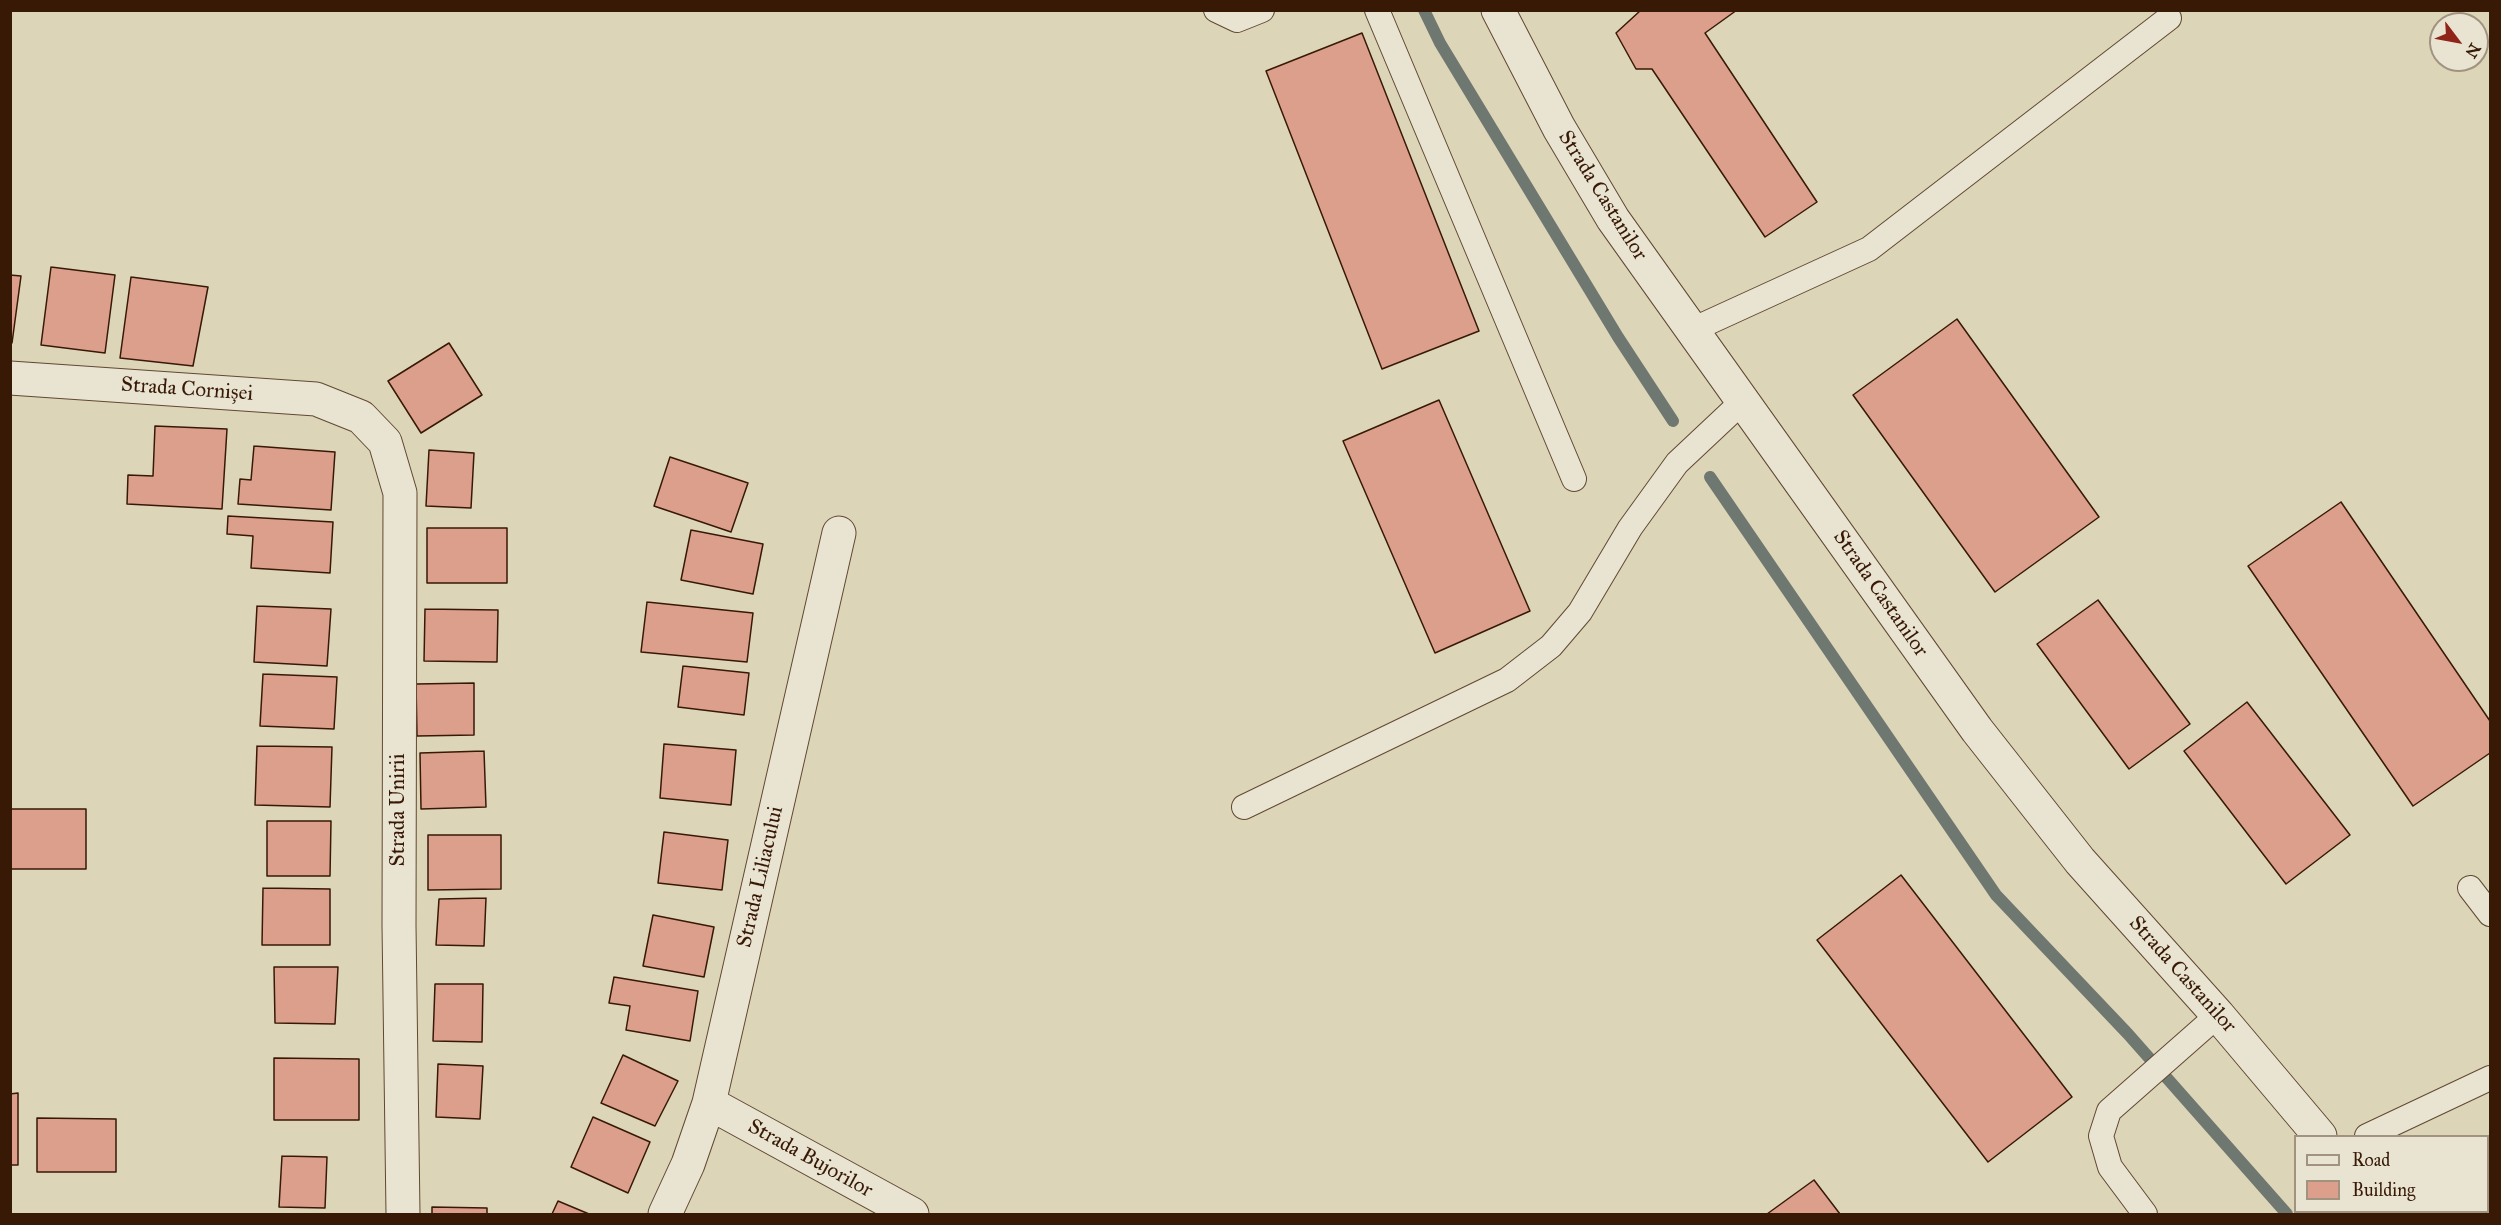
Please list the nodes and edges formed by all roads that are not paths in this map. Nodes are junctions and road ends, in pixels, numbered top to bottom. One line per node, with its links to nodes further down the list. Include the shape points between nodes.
1 (1216, 10): 2 (lane, via 1237,20)
2 (1262, 10)
3 (1377, 10): 10 (lane)
4 (1498, 10): 6 (street, Strada Castanilor, via 1559,128 1613,219)
5 (2169, 18): 6 (lane, via 1869,249)
6 (1692, 330): 8 (street, Strada Castanilor)
7 (10, 378): 9 (street, Strada Cornișei, via 316,399)
8 (1743, 401): 12 (lane, via 1677,462 1630,528 1580,612 1551,646 1507,680); 15 (street, Strada Castanilor, via 1977,730 2080,861)
9 (361, 417): 20 (street, Strada Unirii, via 385,442 400,493)
10 (1574, 479)
11 (839, 533): 17 (street, Strada Liliacului)
12 (1244, 807)
13 (2470, 888): 14 (lane)
14 (2490, 914)
15 (2218, 1015): 18 (street, Strada Castanilor); 23 (lane, via 2109,1111 2101,1136 2110,1167)
16 (2490, 1077): 19 (lane)
17 (709, 1103): 21 (street, Strada Liliacului, via 688,1164); 22 (street, Strada Bujorilor)
18 (2318, 1135)
19 (2371, 1135)
20 (403, 1215)
21 (664, 1215)
22 (912, 1215)
23 (2145, 1215)

